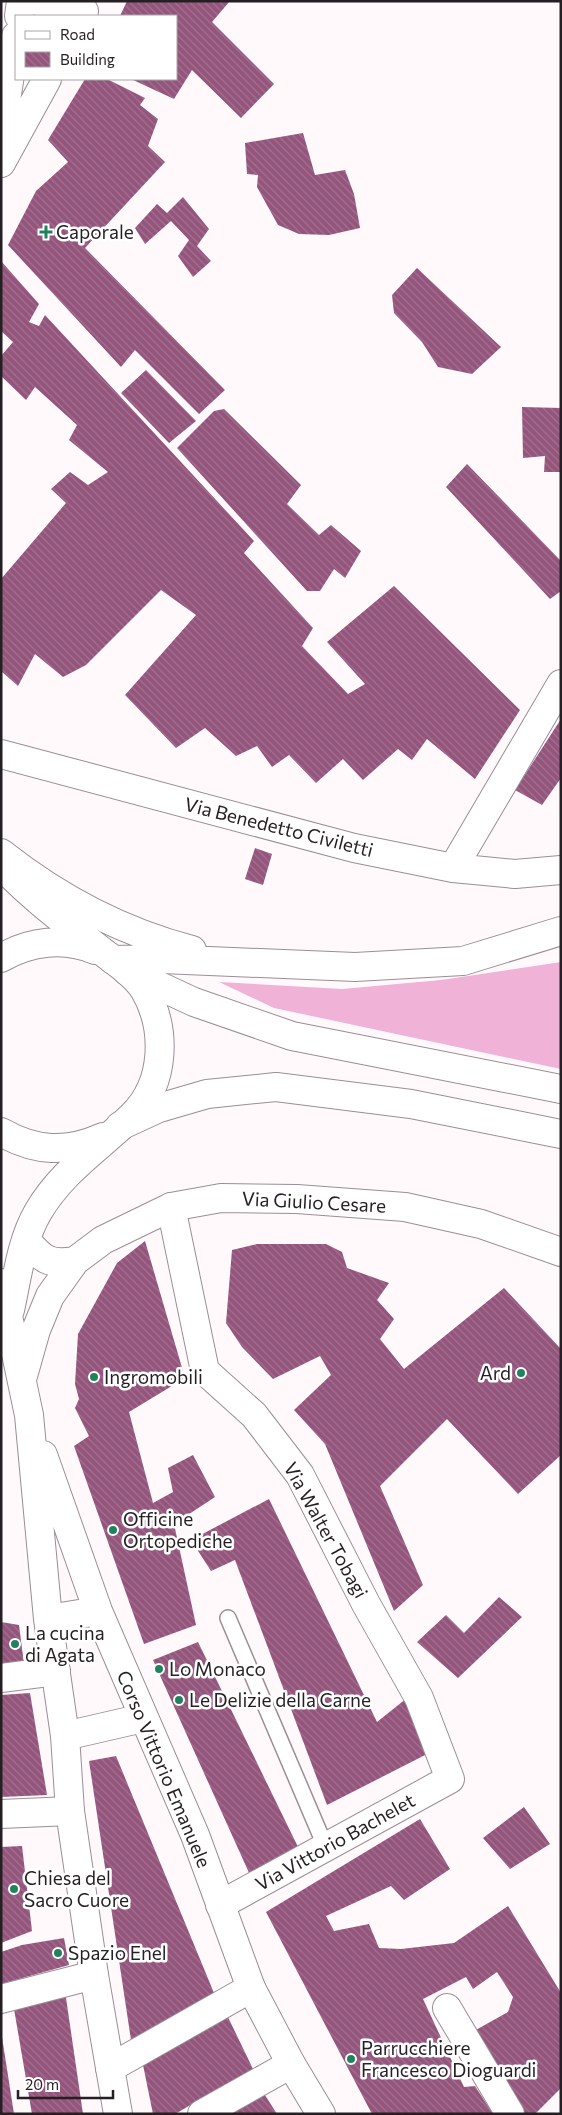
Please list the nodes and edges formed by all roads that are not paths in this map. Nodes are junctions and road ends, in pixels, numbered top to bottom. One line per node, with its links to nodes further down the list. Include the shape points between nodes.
1 (21, 1): 4 (main road)
2 (38, 1): 3 (main road)
3 (85, 9)
4 (19, 15)
5 (15, 42): 7 (main road)
6 (46, 80): 8 (main road)
7 (1, 133)
8 (1, 163)
9 (561, 684): 13 (main road)
10 (1, 754): 13 (main road, Via Benedetto Civiletti, via 354,848)
11 (1, 853): 18 (main road, via 73,903 122,926 165,943)
12 (1, 865): 17 (main road, via 21,887)
13 (453, 868): 14 (main road, Via Benedetto Civiletti, via 515,874)
14 (561, 870)
15 (561, 931): 18 (main road, via 463,961 354,967)
16 (1, 958): 17 (main road, via 40,943 64,942 87,947)
17 (115, 962): 18 (main road, via 162,959); 19 (main road, via 194,1002 292,1036); 20 (main road, via 143,988 156,1016 160,1036 156,1073 147,1095 133,1115)
18 (239, 963)
19 (561, 1089)
20 (116, 1129): 21 (main road, via 85,1145 51,1149 24,1143); 22 (main road, via 158,1108 207,1094 276,1087 411,1104); 24 (main road, via 65,1175 37,1213)
21 (1, 1132)
22 (561, 1134)
23 (171, 1207): 25 (main road, Via Giulio Cesare, via 220,1198 297,1199 405,1207 481,1224); 26 (main road, Via Giulio Cesare, via 103,1240); 38 (main road, Via Walter Tobagi, via 206,1371 254,1415 300,1475 366,1604 419,1698)
24 (26, 1240): 26 (main road, via 40,1257 58,1264); 28 (main road)
25 (561, 1252)
26 (76, 1261): 29 (main road, Via Giulio Cesare, via 50,1296 36,1330)
27 (1, 1283): 28 (main road)
28 (8, 1317): 29 (main road)
29 (22, 1381): 30 (main road)
30 (29, 1415): 31 (main road, Corso Vittorio Emanuele); 33 (main road)
31 (98, 1611): 33 (main road); 36 (main road, Corso Vittorio Emanuele)
32 (228, 1618): 41 (lane)
33 (48, 1619): 34 (main road)
34 (56, 1672): 35 (main road); 37 (main road)
35 (1, 1678)
36 (143, 1718): 37 (main road); 42 (main road, Corso Vittorio Emanuele, via 195,1835)
37 (65, 1736): 39 (main road)
38 (450, 1779): 41 (main road, Via Vittorio Bachelet)
39 (70, 1811): 40 (main road); 43 (main road)
40 (1, 1814)
41 (326, 1848): 42 (main road, Via Vittorio Bachelet)
42 (220, 1905): 44 (main road, Corso Vittorio Emanuele)
43 (94, 1975): 45 (main road); 48 (main road)
44 (251, 1988): 47 (main road, Corso Vittorio Emanuele); 48 (main road)
45 (1, 1999)
46 (447, 2008): 52 (main road)
47 (291, 2064): 50 (main road); 51 (main road, Corso Vittorio Emanuele)
48 (110, 2068): 49 (main road)
49 (118, 2114)
50 (202, 2114)
51 (321, 2114)
52 (510, 2114)

